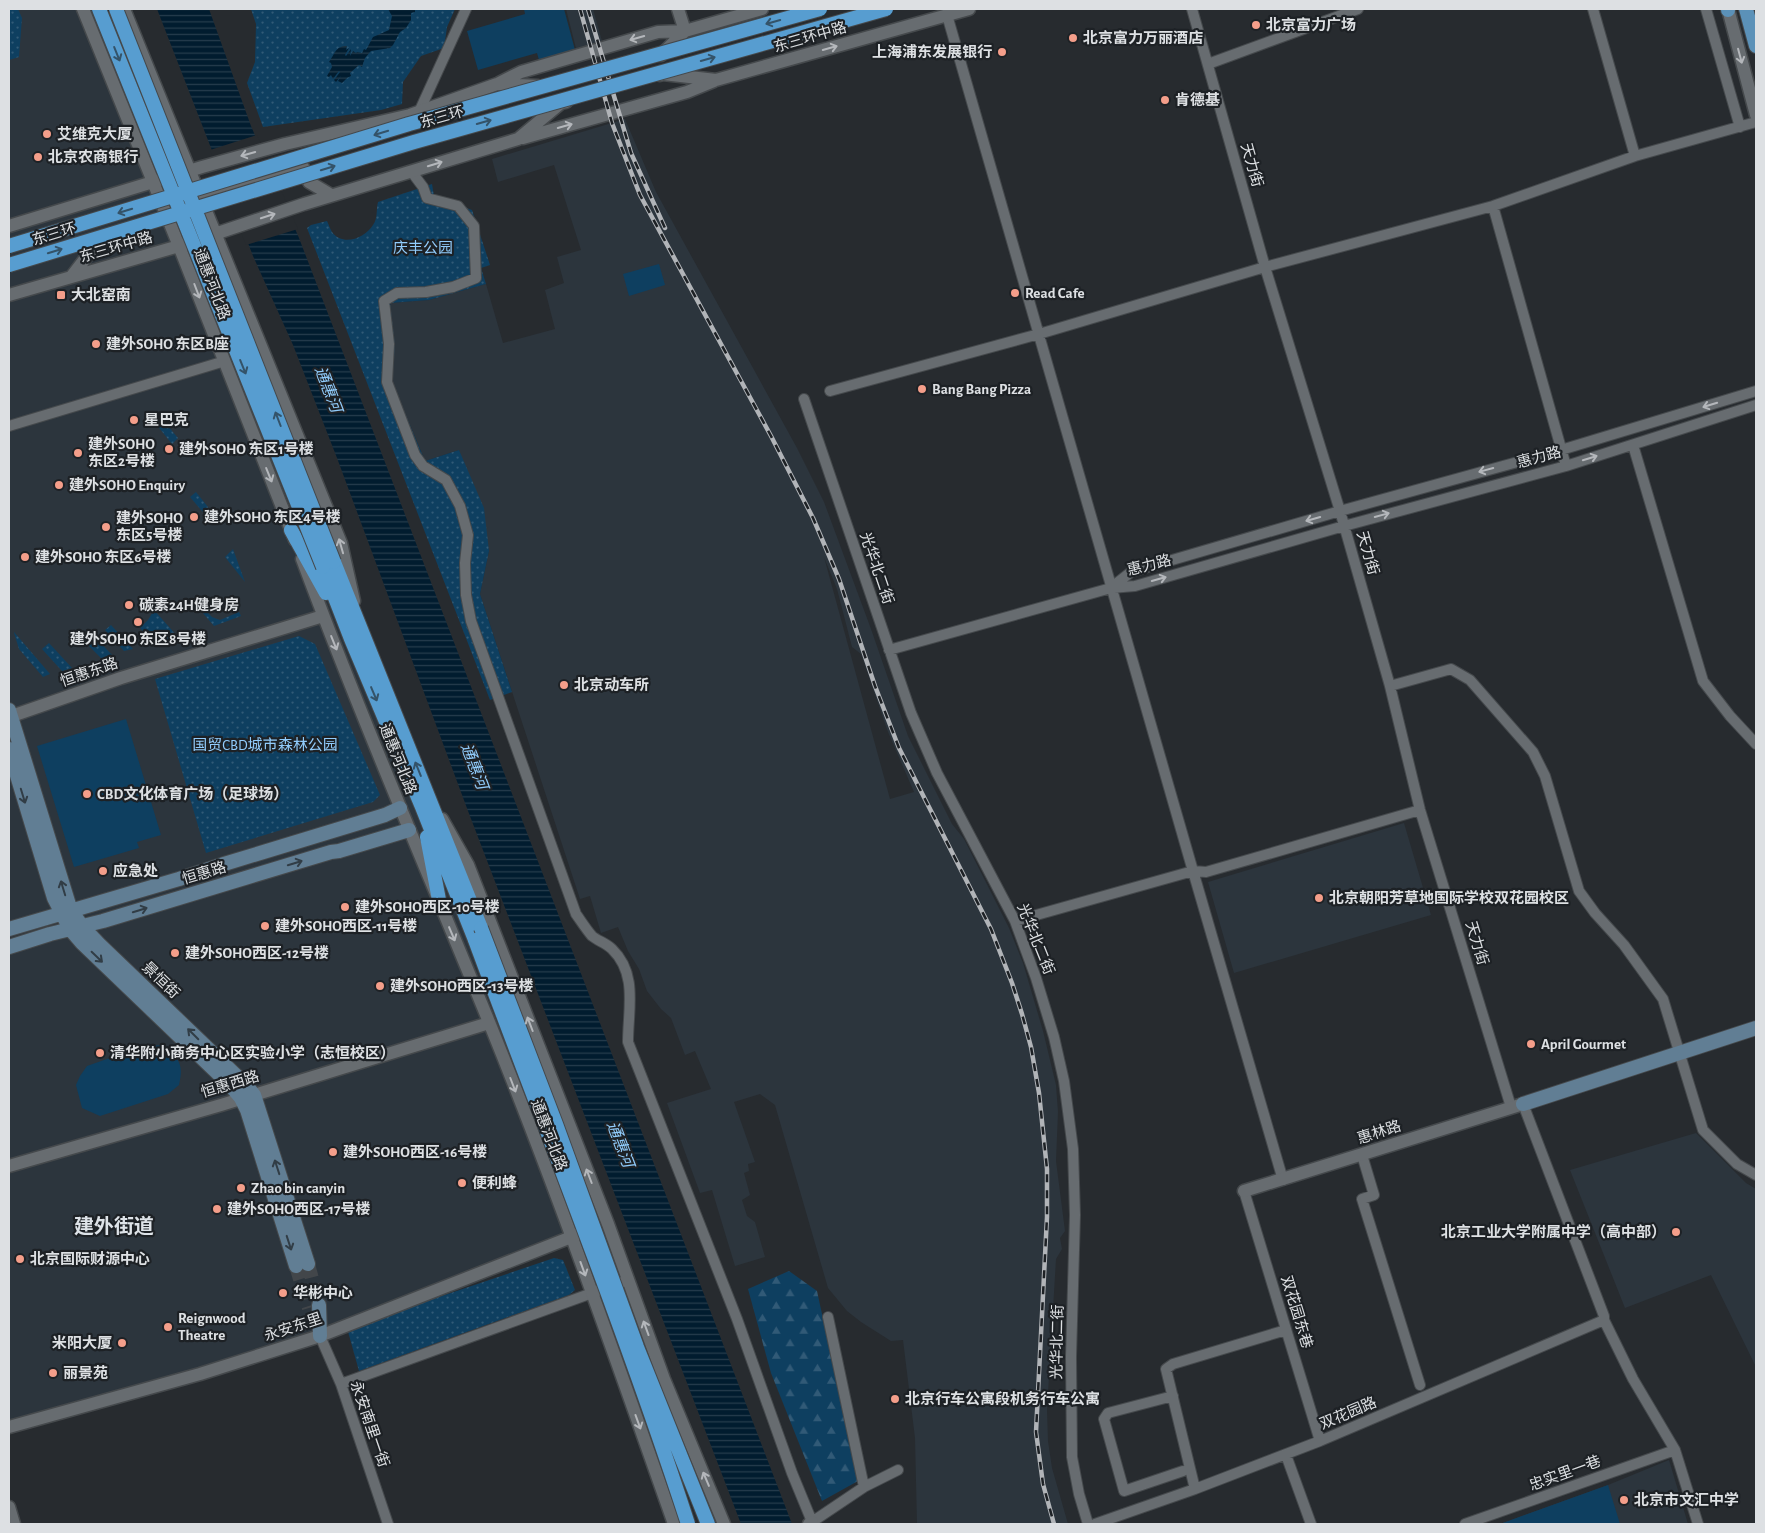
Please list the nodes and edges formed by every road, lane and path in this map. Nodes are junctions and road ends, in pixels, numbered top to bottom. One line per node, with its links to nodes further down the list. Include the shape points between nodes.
1 (83, 9): 37 (street, 通惠河北路)
2 (99, 9): 63 (highway, 通惠河北路, one-way to 63, bridge)
3 (116, 9): 63 (highway, 通惠河北路, one-way to 3, bridge)
4 (124, 9): 35 (street, 通惠河北路)
5 (466, 9): 27 (street)
6 (678, 9): 18 (street)
7 (762, 9): 18 (street)
8 (820, 9): 44 (highway, 东三环, one-way to 44, bridge, via 409,124)
9 (886, 9): 46 (highway, 东三环, one-way to 9, bridge, via 414,142)
10 (969, 9): 17 (street, 东三环中路)
11 (1192, 9): 21 (street, 天力街)
12 (1358, 9): 21 (street)
13 (1593, 9): 33 (street)
14 (1706, 9): 30 (street)
15 (1728, 9): 28 (street, one-way to 28)
16 (1746, 9): 19 (main road)
17 (948, 15): 23 (street, 东三环中路, one-way to 17); 50 (street)
18 (684, 31): 20 (street); 24 (street, one-way to 24, via 658,32 521,72)
19 (1756, 46)
20 (659, 57): 22 (street); 25 (street)
21 (1208, 64): 47 (street, 天力街)
22 (663, 74): 23 (street, 东三环中路); 26 (street, 东三环中路)
23 (716, 80): 31 (street, 东三环中路, one-way to 23, via 687,92)
24 (498, 84): 25 (street); 27 (street)
25 (557, 87): 26 (street)
26 (562, 103): 31 (street, 东三环中路)
27 (419, 112): 32 (street)
28 (1756, 115)
29 (1756, 122): 30 (street)
30 (1740, 127): 33 (street)
31 (518, 139): 38 (street, 东三环中路, one-way to 31)
32 (306, 140): 34 (street, via 300,149); 35 (street, one-way to 35)
33 (1635, 156): 40 (street)
34 (298, 169): 38 (street, via 309,182); 39 (street)
35 (189, 171): 37 (street); 39 (street, 通惠河北路)
36 (414, 175): 129 (street, via 426,198 458,206 474,226 476,278 426,292 397,292 384,301 389,344 387,382 415,455 423,466 446,480 460,506 468,535 466,595 472,621 576,914 593,936 612,949 627,970 631,993 628,1042 737,1319)
37 (154, 183): 41 (street, 通惠河北路); 42 (street)
38 (331, 195): 43 (street, 东三环中路, one-way to 38)
39 (201, 198): 41 (street); 43 (street, 通惠河北路)
40 (1493, 206): 47 (street); 58 (street)
41 (164, 211): 45 (street, 通惠河北路); 48 (street, via 124,226 102,240)
42 (9, 226)
43 (216, 233): 45 (street, 东三环中路); 66 (street, 通惠河北路, one-way to 43, via 341,543)
44 (9, 246)
45 (179, 246): 48 (street, 东三环中路); 51 (street, 通惠河北路, one-way to 51)
46 (9, 265)
47 (1265, 268): 50 (street); 60 (street, 天力街)
48 (72, 276): 49 (street, 东三环中路)
49 (9, 296)
50 (1039, 334): 52 (street); 64 (street)
51 (224, 361): 56 (street); 62 (street, 通惠河北路, one-way to 62)
52 (830, 391)
53 (1756, 391): 58 (street, 惠力路, one-way to 58)
54 (804, 399): 68 (street, 光华北二街)
55 (1756, 405): 57 (street, 惠力路)
56 (9, 426)
57 (1633, 445): 59 (street, 惠力路, one-way to 57); 71 (street, via 1704,681)
58 (1561, 450): 59 (street); 60 (street, 惠力路, one-way to 60)
59 (1566, 466): 61 (street, 惠力路, one-way to 59)
60 (1340, 511): 61 (street, 天力街); 64 (street, 惠力路, one-way to 64, via 1131,572)
61 (1344, 526): 64 (street, 惠力路, one-way to 61, via 1135,586); 69 (street, 天力街)
62 (291, 530): 65 (street, 通惠河北路); 67 (highway)
63 (328, 565): 66 (highway, 通惠河北路); 67 (highway, 通惠河北路)
64 (1111, 588): 68 (street); 80 (street)
65 (323, 616): 70 (street, 恒惠东路); 75 (street, 通惠河北路, one-way to 75)
66 (360, 628): 73 (highway, 通惠河北路, one-way to 66)
67 (351, 639): 74 (highway, 通惠河北路, one-way to 74)
68 (889, 650): 83 (street, 光华北二街, via 911,714 937,773)
69 (1390, 686): 76 (street, 天力街); 90 (street, via 1451,670 1470,680 1533,752 1545,776 1579,891 1663,999)
70 (9, 714): 82 (main road, 景恒街, one-way to 70)
71 (1756, 744)
72 (9, 749): 82 (main road, 景恒街, one-way to 82, via 52,893)
73 (427, 792): 86 (highway, 通惠河北路); 98 (street, 通惠河北路, one-way to 73, via 468,865)
74 (422, 807): 81 (highway); 86 (highway, 通惠河北路)
75 (400, 808): 77 (main road, 恒惠路); 78 (street, 通惠河北路)
76 (1420, 810): 80 (street, via 1206,872); 92 (street, 天力街)
77 (370, 819): 79 (main road, via 379,829 378,834); 82 (main road, 恒惠路)
78 (409, 830): 79 (main road, 恒惠路); 81 (street, 通惠河北路)
79 (331, 852): 84 (main road, 恒惠路, one-way to 79)
80 (1192, 871): 83 (street); 96 (street)
81 (440, 905): 88 (street, 通惠河北路, one-way to 88)
82 (66, 912): 84 (main road, 景恒街); 85 (main road, 恒惠路)
83 (1015, 921): 130 (street, 光华北二街, via 1054,1037 1073,1149 1072,1457)
84 (76, 928): 87 (main road, 恒惠路); 91 (main road, 景恒街, via 82,943 229,1084)
85 (9, 929)
86 (478, 934): 112 (highway, 通惠河北路, bridge, via 556,1124); 125 (highway, 通惠河北路, bridge)
87 (9, 946)
88 (489, 1023): 91 (street, 恒惠西路); 99 (street, 通惠河北路, one-way to 99)
89 (1756, 1028): 90 (main road)
90 (1679, 1054): 92 (main road); 95 (street, via 1703,1130 1737,1164)
91 (247, 1096): 94 (street, 恒惠西路); 100 (main road, 景恒街)
92 (1517, 1105): 93 (street, 惠林路); 105 (street, 天力街)
93 (1362, 1155): 96 (street, 惠林路); 109 (street, via 1374,1195 1362,1199)
94 (9, 1166)
95 (1756, 1175)
96 (1283, 1180): 97 (street, 惠林路)
97 (1244, 1191): 106 (street, 双花园东巷)
98 (608, 1224): 99 (street, 永安东里); 101 (street, 通惠河北路)
99 (571, 1238): 102 (street, 通惠河北路, one-way to 102); 107 (street, 永安东里)
100 (302, 1265)
101 (628, 1280): 102 (street); 121 (street, 通惠河北路, one-way to 101, via 664,1379)
102 (591, 1293): 108 (street); 124 (street, 通惠河北路, one-way to 124)
103 (314, 1306): 107 (main road)
104 (828, 1317): 118 (street)
105 (1604, 1318): 113 (street, 双花园路); 114 (street, 天力街, via 1633,1379)
106 (1286, 1330): 110 (street, via 1173,1364 1166,1369); 113 (street, 双花园东巷)
107 (320, 1336): 108 (street, 永安南里一街); 111 (street, 永安东里, via 200,1374)
108 (341, 1384): 123 (street, 永安南里一街)
109 (1420, 1385)
110 (1172, 1396): 117 (street, via 1108,1413 1104,1419 1124,1492); 119 (street)
111 (9, 1427)
112 (672, 1437): 126 (highway, bridge); 127 (highway, 通惠河北路, bridge)
113 (1320, 1441): 115 (street, 双花园路)
114 (1675, 1450): 133 (street, 忠实里一巷); 134 (street, 天力街)
115 (1286, 1455): 119 (street, 双花园路); 132 (street)
116 (898, 1470): 118 (street)
117 (1183, 1470)
118 (864, 1487): 129 (street)
119 (1195, 1489): 131 (street, 双花园路)
120 (9, 1507): 122 (street)
121 (720, 1511): 125 (street); 128 (street, 通惠河北路)
122 (14, 1524)
123 (388, 1524)
124 (674, 1524)
125 (688, 1524)
126 (702, 1524)
127 (708, 1524)
128 (724, 1524)
129 (812, 1524)
130 (1088, 1524)
131 (1095, 1524)
132 (1311, 1524)
133 (1465, 1524)
134 (1698, 1524)

